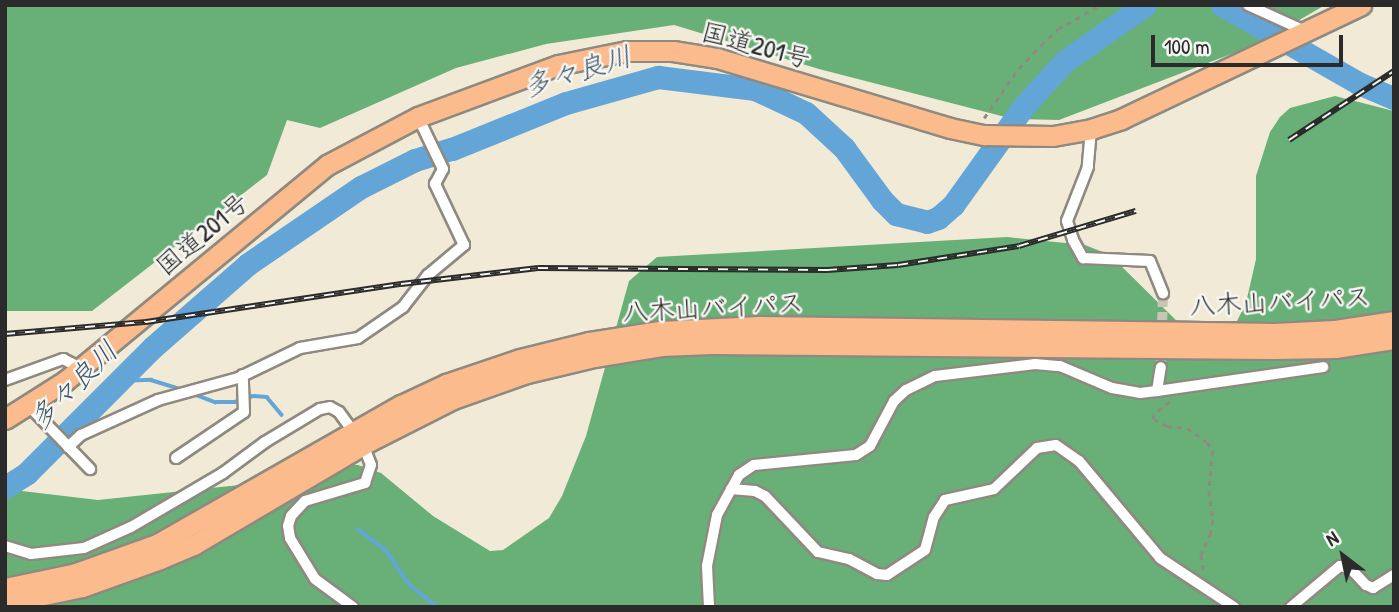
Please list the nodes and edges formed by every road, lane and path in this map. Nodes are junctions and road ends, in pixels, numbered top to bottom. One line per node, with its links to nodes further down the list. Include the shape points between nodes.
1 (1100, 5): 7 (path, via 1058,29 1041,45 1020,68)
2 (1248, 5): 4 (street)
3 (1361, 5): 4 (highway, 国道201号)
4 (1308, 32): 6 (highway, 国道201号)
5 (421, 124): 7 (highway, 国道201号, via 587,57 673,51 717,58); 13 (highway, 国道201号, via 327,165); 14 (street, via 443,169 435,184 464,245 428,275 403,307 367,334 300,348)
6 (1091, 130): 7 (highway, 国道201号, via 1053,136); 8 (street, via 1088,167 1067,221 1073,240 1083,258 1150,261)
7 (978, 134)
8 (1163, 293)
9 (1394, 321): 29 (highway, 八木山バイパス, via 1274,333 759,326 660,331 589,342 520,359 401,405 157,544 76,573)
10 (1394, 339): 30 (highway, 八木山バイパス, via 1335,348 1273,349 711,344 661,346 594,357 527,373 453,399 370,441 195,544 160,559 82,587)
11 (1161, 367): 16 (street)
12 (1323, 367): 16 (street)
13 (81, 368): 15 (street, via 62,359); 18 (highway, 国道201号)
14 (243, 375): 21 (street, via 158,400 81,435); 23 (street, via 244,412)
15 (5, 380)
16 (1157, 391): 25 (street, via 1112,388 1060,366 1035,364 935,376 894,401 870,446 856,455 754,465 739,475)
17 (1177, 398): 28 (path, via 1153,415 1154,419 1187,428 1213,451 1209,491 1213,520 1201,555 1202,577)
18 (29, 407): 19 (highway, 国道201号); 21 (street)
19 (5, 419)
20 (349, 426): 26 (street, via 330,407 320,410 154,513 84,548 40,554)
21 (68, 447): 24 (street)
22 (366, 452): 31 (street, via 370,465 365,483 305,501 288,526 290,538 315,579)
23 (176, 458)
24 (90, 469)
25 (731, 489): 28 (street, via 765,496 818,552 887,575 925,550 934,517 945,500 994,489 1037,448 1056,445 1079,461 1160,558); 32 (street, via 717,515 711,541)
26 (5, 546)
27 (1394, 575): 34 (street, via 1373,588 1351,569 1340,566)
28 (1196, 582): 33 (street)
29 (5, 587)
30 (5, 603)
31 (353, 607)
32 (709, 607)
33 (1234, 607)
34 (1291, 607)

